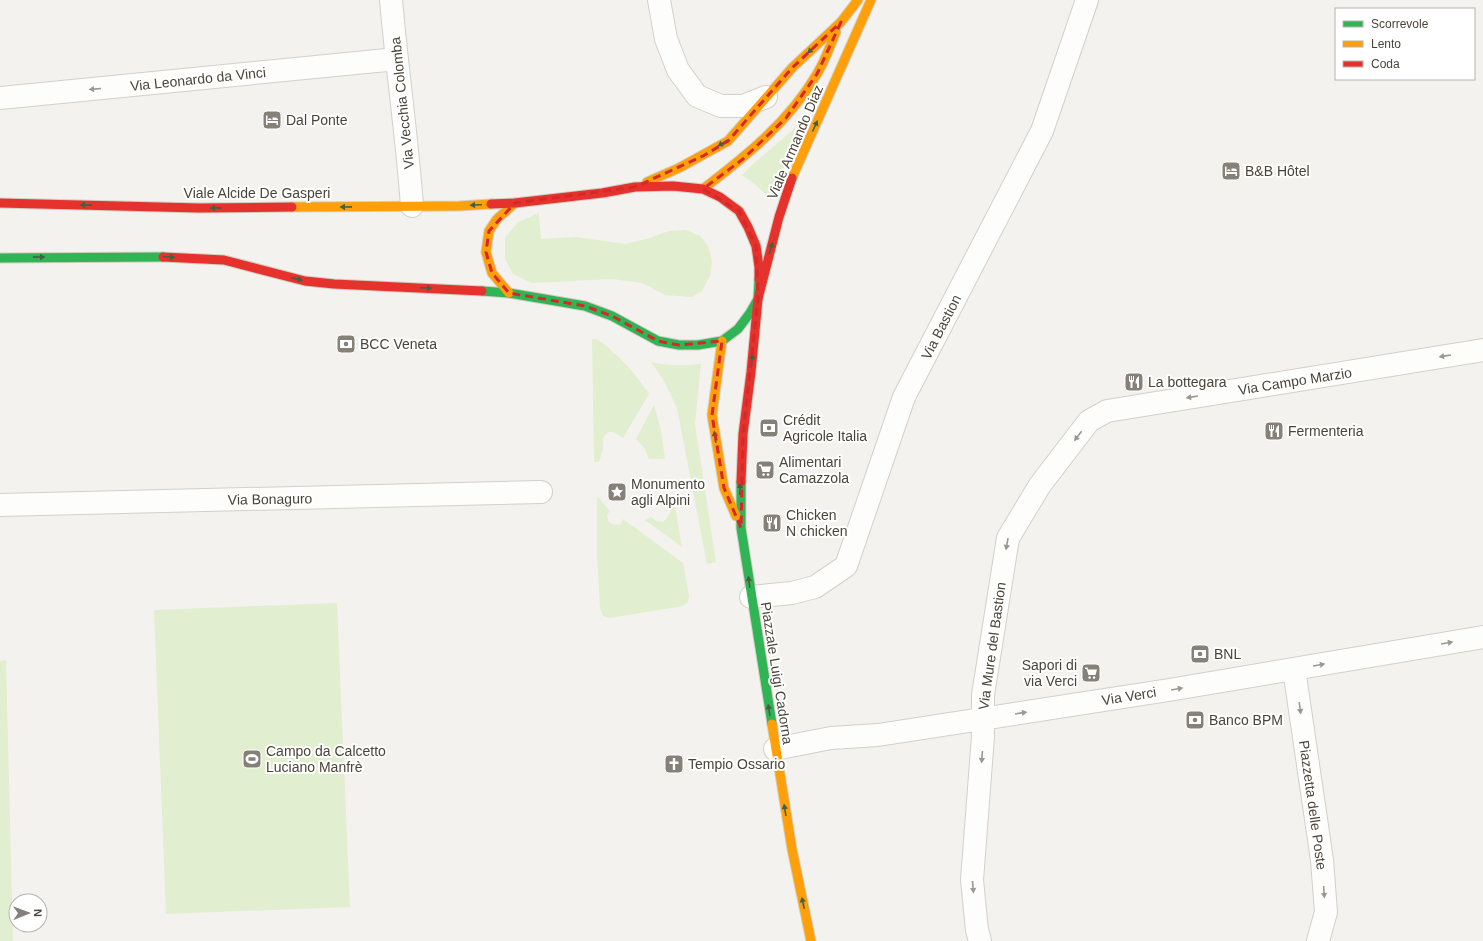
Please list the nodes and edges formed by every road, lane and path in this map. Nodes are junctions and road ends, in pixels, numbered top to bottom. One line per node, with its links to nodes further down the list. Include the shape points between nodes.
1 (391, 0): 7 (street, Via Vecchia Colomba)
2 (659, 0): 8 (street, via 666,39 678,70 696,96 721,106 743,106)
3 (858, 0): 6 (main road, Viale Armando Diaz)
4 (871, 0): 17 (main road, Viale Armando Diaz, one-way to 4, via 790,183)
5 (1087, 0): 24 (street, Via Bastion, via 1042,130 904,397 846,566 815,587 792,593)
6 (841, 22): 8 (main road, Viale Armando Diaz, one-way to 8, via 793,67); 11 (main road, Viale Armando Diaz, via 817,74 786,118 743,159)
7 (397, 59): 9 (street, Via Leonardo da Vinci, one-way to 9); 14 (street, Via Vecchia Colomba)
8 (766, 97): 10 (main road, Viale Armando Diaz, one-way to 10, via 728,141 679,168)
9 (0, 98)
10 (635, 187): 11 (main road, Piazzale Luigi Cadorna, via 673,186); 13 (main road, Piazzale Luigi Cadorna)
11 (703, 189): 17 (main road, Piazzale Luigi Cadorna, via 739,211 748,227 756,246)
12 (0, 203): 14 (main road, Viale Alcide De Gasperi, one-way to 12, via 199,208)
13 (515, 203): 14 (main road, Viale Alcide De Gasperi, one-way to 14); 16 (main road, via 497,219 489,231 486,252 492,273)
14 (412, 206)
15 (0, 258): 16 (main road, one-way to 16, via 151,256 224,260 305,281)
16 (509, 293): 18 (main road, via 585,306 612,316 658,341 679,345)
17 (758, 300): 18 (main road, via 738,328); 23 (main road, Piazzale Luigi Cadorna, one-way to 17, via 743,434)
18 (722, 341): 23 (main road, Piazzale Luigi Cadorna, one-way to 18, via 724,488 712,415)
19 (1483, 350): 20 (street, Via Campo Marzio, one-way to 20)
20 (1107, 411): 27 (street, Via Mure del Bastion, one-way to 27, via 1089,421 1040,486 1008,538 983,695)
21 (541, 492): 22 (street, Via Bonaguro)
22 (0, 505)
23 (741, 528): 24 (main road, Piazzale Luigi Cadorna, one-way to 23)
24 (751, 597): 28 (main road, Piazzale Luigi Cadorna, one-way to 24)
25 (1483, 637): 26 (street, Via Verci, one-way to 25)
26 (1294, 669): 27 (street, Via Verci, one-way to 26); 31 (street, Piazzetta delle Poste, one-way to 31, via 1322,860 1326,912)
27 (982, 718): 28 (street, Via Verci, via 878,735 831,738); 30 (street, Via Mure del Bastion, one-way to 30, via 983,736 972,880)
28 (775, 749): 29 (main road, Piazzale Luigi Cadorna, one-way to 28)
29 (811, 941)
30 (980, 941)
31 (1318, 941)

